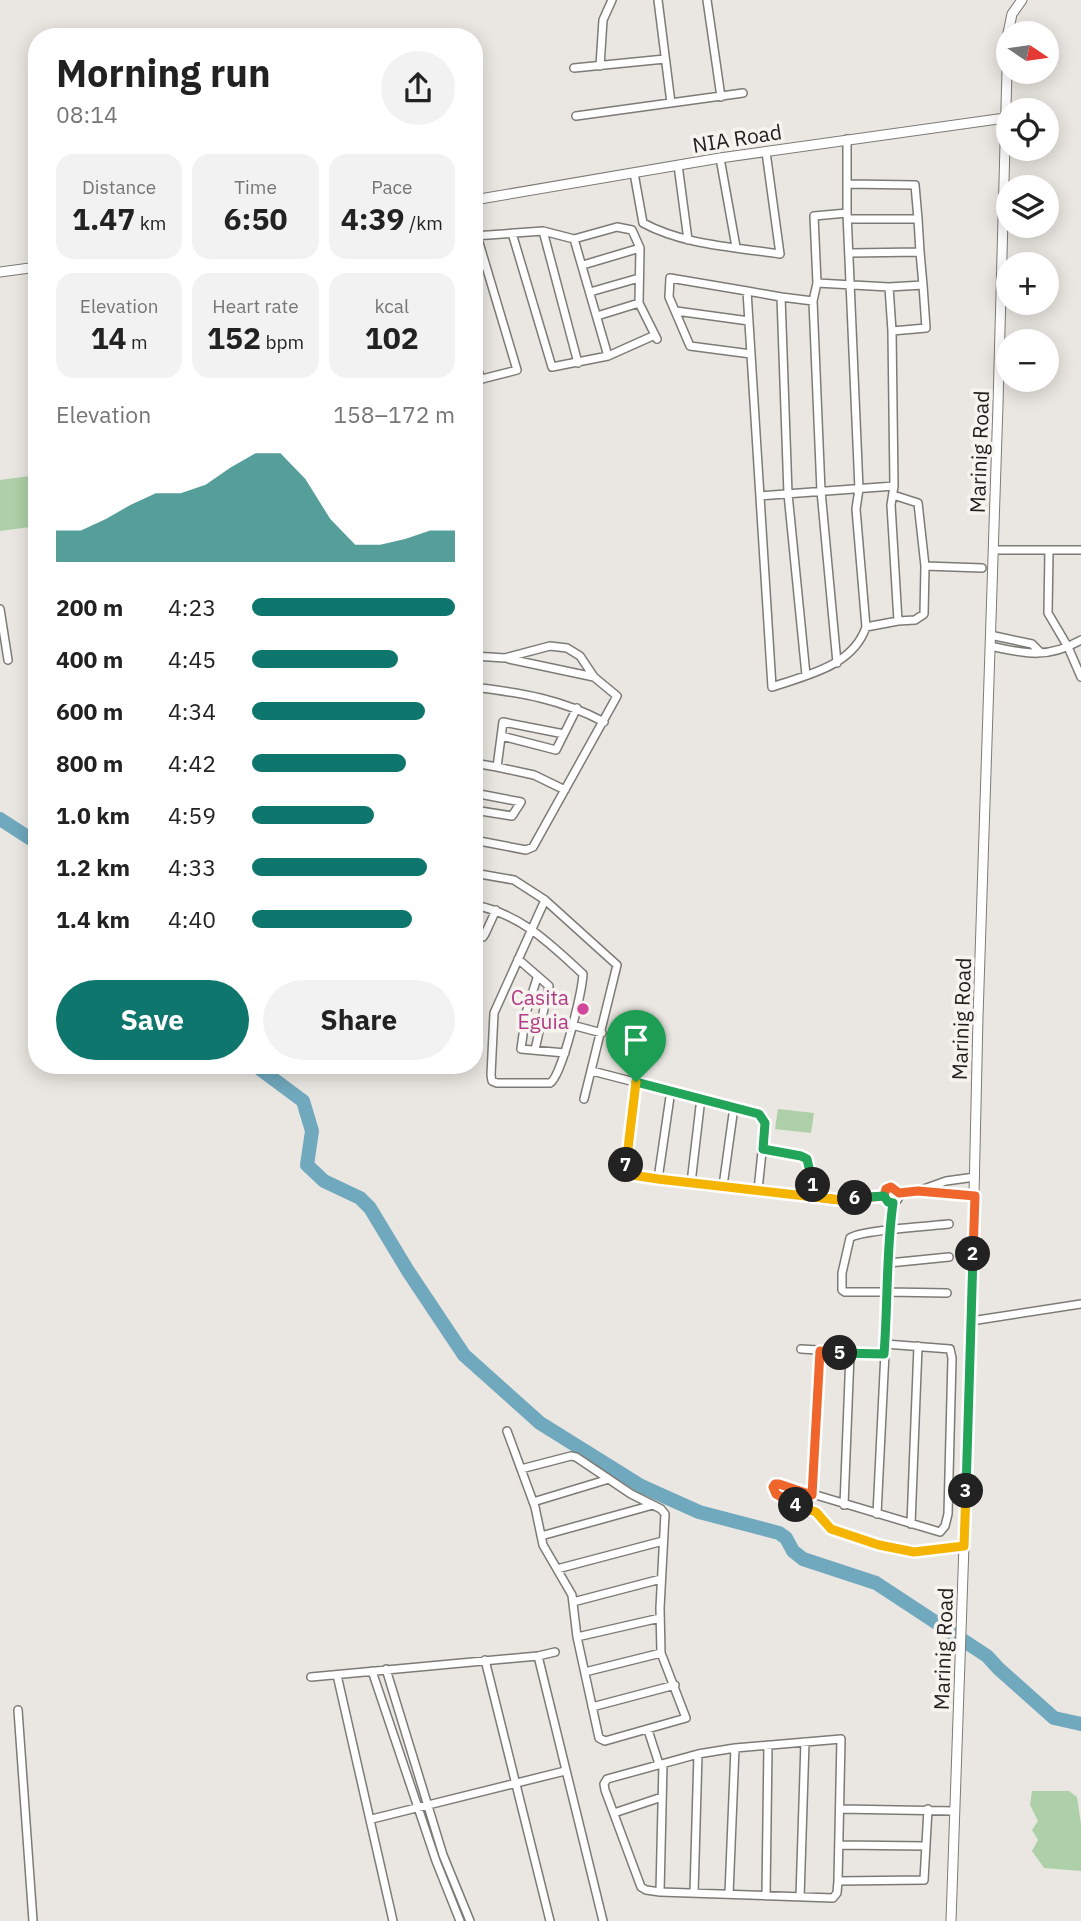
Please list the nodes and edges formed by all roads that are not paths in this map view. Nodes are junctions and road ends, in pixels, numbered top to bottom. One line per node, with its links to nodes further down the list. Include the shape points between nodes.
1 (612, 0): 6 (street, via 603,20)
2 (658, 0): 5 (street)
3 (707, 0): 9 (street)
4 (1021, 0): 10 (street, Marinig Road, via 1007,33)
5 (666, 59): 6 (street); 11 (street)
6 (600, 66): 7 (street)
7 (574, 68)
8 (743, 93): 9 (street)
9 (720, 97): 11 (street)
10 (1005, 98)
11 (671, 103): 12 (street)
12 (576, 116)
13 (996, 119): 14 (street, NIA Road)
14 (847, 139): 15 (street, NIA Road); 20 (street)
15 (766, 152): 16 (street, NIA Road); 29 (street, via 780,254)
16 (720, 158): 18 (street, NIA Road); 29 (street)
17 (1004, 161): 61 (street, Marinig Road)
18 (678, 165): 19 (street, NIA Road); 28 (street)
19 (634, 173): 21 (street, NIA Road); 28 (street, via 643,223 664,235)
20 (848, 184): 22 (street); 23 (street, via 915,185)
21 (483, 198)
22 (848, 216): 23 (street); 32 (street); 38 (street, via 814,216)
23 (918, 219): 31 (street)
24 (542, 231): 25 (street); 27 (street); 53 (street)
25 (512, 233): 26 (street); 53 (street, via 552,367)
26 (483, 235)
27 (574, 239): 30 (street, via 617,227 632,230); 34 (street)
28 (688, 240): 29 (street)
29 (736, 247)
30 (640, 248): 34 (street); 37 (street)
31 (920, 252): 32 (street); 39 (street)
32 (850, 253): 40 (street)
33 (483, 259): 54 (street, via 517,370)
34 (583, 265): 43 (street)
35 (28, 268): 36 (street)
36 (0, 272)
37 (639, 278): 43 (street); 46 (street)
38 (817, 283): 40 (street); 45 (street)
39 (923, 285): 41 (street); 50 (street, via 926,328)
40 (850, 286): 41 (street); 56 (street)
41 (889, 287): 50 (street)
42 (747, 291): 44 (street); 47 (street, via 670,278 669,297); 49 (street)
43 (590, 292): 48 (street)
44 (781, 297): 45 (street); 58 (street)
45 (813, 301): 57 (street)
46 (639, 303): 48 (street); 52 (street, via 656,337)
47 (676, 311): 49 (street); 51 (street, via 690,346)
48 (597, 317): 52 (street)
49 (749, 321): 51 (street)
50 (892, 331): 55 (street)
51 (751, 354): 60 (street)
52 (608, 356): 53 (street)
53 (578, 363)
54 (483, 380)
55 (894, 486): 56 (street); 59 (street)
56 (859, 489): 57 (street); 68 (street, via 856,509)
57 (821, 491): 58 (street); 77 (street)
58 (788, 494): 60 (street); 78 (street)
59 (893, 495): 64 (street, via 918,503); 67 (street)
60 (760, 496): 78 (street, via 772,687)
61 (993, 550): 62 (street); 69 (street, Marinig Road)
62 (1049, 550): 63 (street); 72 (street, via 1048,613)
63 (1081, 550)
64 (925, 566): 65 (street); 67 (street, via 924,614)
65 (982, 568)
66 (0, 609): 76 (street)
67 (898, 621): 68 (street)
68 (866, 627): 77 (street, via 862,639)
69 (990, 635): 71 (street, Marinig Road); 73 (street, via 1032,644)
70 (1081, 640): 72 (street)
71 (990, 646): 73 (street); 111 (street, Marinig Road)
72 (1068, 647): 73 (street); 80 (street)
73 (1040, 652)
74 (483, 657): 75 (street)
75 (505, 658): 79 (street); 79 (street, via 550,646 567,648 580,656)
76 (8, 660)
77 (837, 663): 78 (street)
78 (806, 675)
79 (594, 677): 83 (street, via 617,696)
80 (1081, 677)
81 (483, 688): 82 (street, via 548,698)
82 (577, 708): 83 (street); 84 (street)
83 (604, 722): 88 (street)
84 (564, 734): 85 (street, via 556,750); 85 (street, via 506,722)
85 (502, 736): 87 (street)
86 (483, 765): 87 (street)
87 (497, 767): 88 (street, via 534,775)
88 (565, 790): 91 (street, via 530,850)
89 (483, 794): 90 (street, via 522,800 512,816)
90 (483, 811)
91 (483, 842)
92 (483, 875): 93 (street, via 514,880)
93 (545, 900): 96 (street); 101 (street, via 617,965)
94 (483, 907): 95 (street)
95 (496, 910): 96 (street); 97 (street)
96 (531, 928): 98 (street); 100 (street, via 583,974)
97 (483, 937)
98 (518, 959): 99 (street); 103 (street, via 494,1013 492,1081 554,1082)
99 (537, 978): 102 (street, via 549,986); 102 (street, via 521,1045 524,1051)
100 (572, 1025): 101 (street); 103 (street)
101 (602, 1033): 104 (street)
102 (535, 1051): 103 (street)
103 (565, 1053)
104 (592, 1071): 105 (street); 108 (street)
105 (636, 1082): 106 (street); 112 (street, via 626,1172)
106 (671, 1090): 107 (street); 112 (street)
107 (701, 1098): 109 (street); 113 (street)
108 (584, 1099)
109 (734, 1107): 110 (street, via 764,1118); 114 (street)
110 (763, 1149): 115 (street); 120 (street, via 807,1159)
111 (975, 1177): 116 (street); 119 (street, Marinig Road)
112 (658, 1179): 113 (street)
113 (691, 1183): 114 (street)
114 (723, 1186): 115 (street)
115 (758, 1190): 120 (street)
116 (918, 1191): 117 (street); 119 (street)
117 (899, 1193): 118 (street, via 891,1187); 121 (street)
118 (884, 1196): 120 (street); 121 (street)
119 (975, 1196): 129 (street, Marinig Road)
120 (815, 1197)
121 (893, 1203): 123 (street)
122 (949, 1224): 123 (street)
123 (889, 1231): 125 (street); 126 (street, via 850,1238 841,1283 845,1292)
124 (949, 1258): 125 (street)
125 (889, 1263): 126 (street)
126 (888, 1292): 127 (street); 130 (street)
127 (947, 1293)
128 (1081, 1304): 129 (street)
129 (971, 1321): 147 (street, Marinig Road)
130 (885, 1344): 131 (street); 135 (street)
131 (918, 1346): 144 (street); 144 (street, via 945,1347 952,1358 948,1514 940,1532)
132 (801, 1349): 133 (street)
133 (820, 1351): 134 (street); 139 (street)
134 (850, 1354): 135 (street); 142 (street)
135 (884, 1354): 143 (street)
136 (507, 1431): 137 (street)
137 (521, 1469): 138 (street, via 576,1457); 140 (street)
138 (609, 1479): 140 (street); 141 (street)
139 (812, 1495): 142 (street); 147 (street, via 779,1484 773,1487 776,1494 816,1512 831,1529 879,1545 914,1552)
140 (533, 1502): 145 (street)
141 (653, 1505): 145 (street); 146 (street, via 665,1514)
142 (844, 1505): 143 (street)
143 (877, 1514): 144 (street)
144 (911, 1524)
145 (541, 1536): 148 (street)
146 (663, 1541): 148 (street); 149 (street)
147 (964, 1546): 178 (street, Marinig Road)
148 (556, 1569): 150 (street)
149 (661, 1579): 150 (street); 151 (street)
150 (573, 1602): 152 (street)
151 (660, 1618): 152 (street); 154 (street)
152 (577, 1637): 159 (street)
153 (555, 1652): 155 (street)
154 (662, 1653): 159 (street); 162 (street)
155 (538, 1656): 156 (street); 171 (street)
156 (485, 1660): 157 (street); 172 (street)
157 (386, 1669): 158 (street); 174 (street)
158 (372, 1671): 160 (street); 175 (street)
159 (585, 1672): 163 (street)
160 (337, 1675): 161 (street); 180 (street)
161 (311, 1676)
162 (675, 1685): 163 (street); 165 (street, via 687,1718)
163 (592, 1707): 165 (street, via 601,1740)
164 (18, 1710): 189 (street)
165 (648, 1730): 170 (street)
166 (806, 1742): 167 (street); 176 (street, via 841,1739); 188 (street)
167 (768, 1745): 168 (street); 187 (street)
168 (735, 1748): 169 (street); 186 (street)
169 (698, 1754): 170 (street); 185 (street)
170 (661, 1764): 173 (street); 179 (street, via 607,1779 605,1790)
171 (565, 1771): 172 (street); 194 (street)
172 (516, 1783): 174 (street); 193 (street)
173 (662, 1797): 179 (street); 184 (street)
174 (429, 1804): 175 (street); 192 (street, via 443,1855)
175 (419, 1807): 180 (street); 191 (street)
176 (840, 1809): 177 (street); 181 (street)
177 (928, 1809): 178 (street); 182 (street)
178 (954, 1811): 195 (street, Marinig Road)
179 (614, 1813): 184 (street, via 641,1887)
180 (372, 1819): 190 (street)
181 (839, 1846): 182 (street); 183 (street)
182 (925, 1846): 183 (street, via 924,1880)
183 (838, 1881): 188 (street, via 833,1898)
184 (660, 1892): 185 (street)
185 (694, 1893): 186 (street)
186 (729, 1894): 187 (street)
187 (766, 1896): 188 (street)
188 (800, 1897)
189 (33, 1921)
190 (393, 1921)
191 (460, 1921)
192 (470, 1921)
193 (550, 1921)
194 (603, 1921)
195 (951, 1921)

